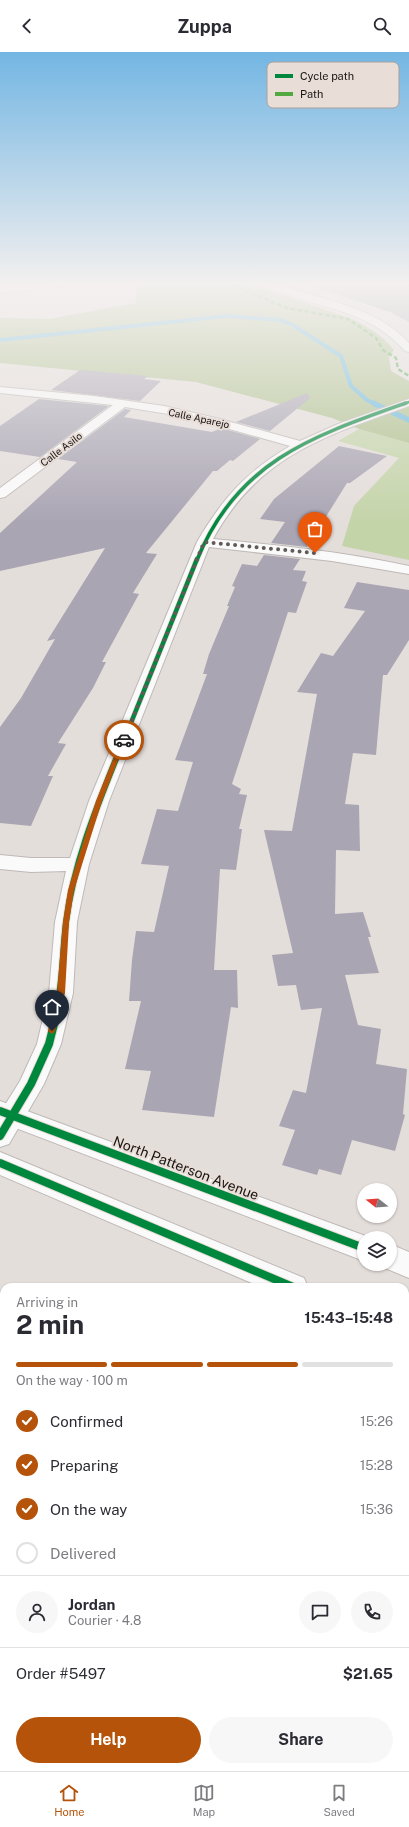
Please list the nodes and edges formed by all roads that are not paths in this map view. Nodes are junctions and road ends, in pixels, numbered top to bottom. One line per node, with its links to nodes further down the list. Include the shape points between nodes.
1 (0, 390): 3 (street, Calle Aparejo)
2 (409, 402): 4 (street, via 356,421)
3 (122, 404): 4 (street, Calle Aparejo, via 194,416); 5 (street, Calle Asilo)
4 (302, 445): 6 (street, via 268,465 243,487 222,512)
5 (0, 494)
6 (204, 542): 7 (street, via 302,551 370,561); 9 (street, via 99,801)
7 (409, 570)
8 (0, 862): 9 (street, via 31,865)
9 (78, 864): 10 (street, via 66,922 61,993 49,1044 31,1084)
10 (4, 1121): 12 (street, North Patterson Avenue)
11 (0, 1163): 15 (street)
12 (357, 1246)
13 (397, 1260): 14 (street)
14 (409, 1264)
15 (284, 1283)

